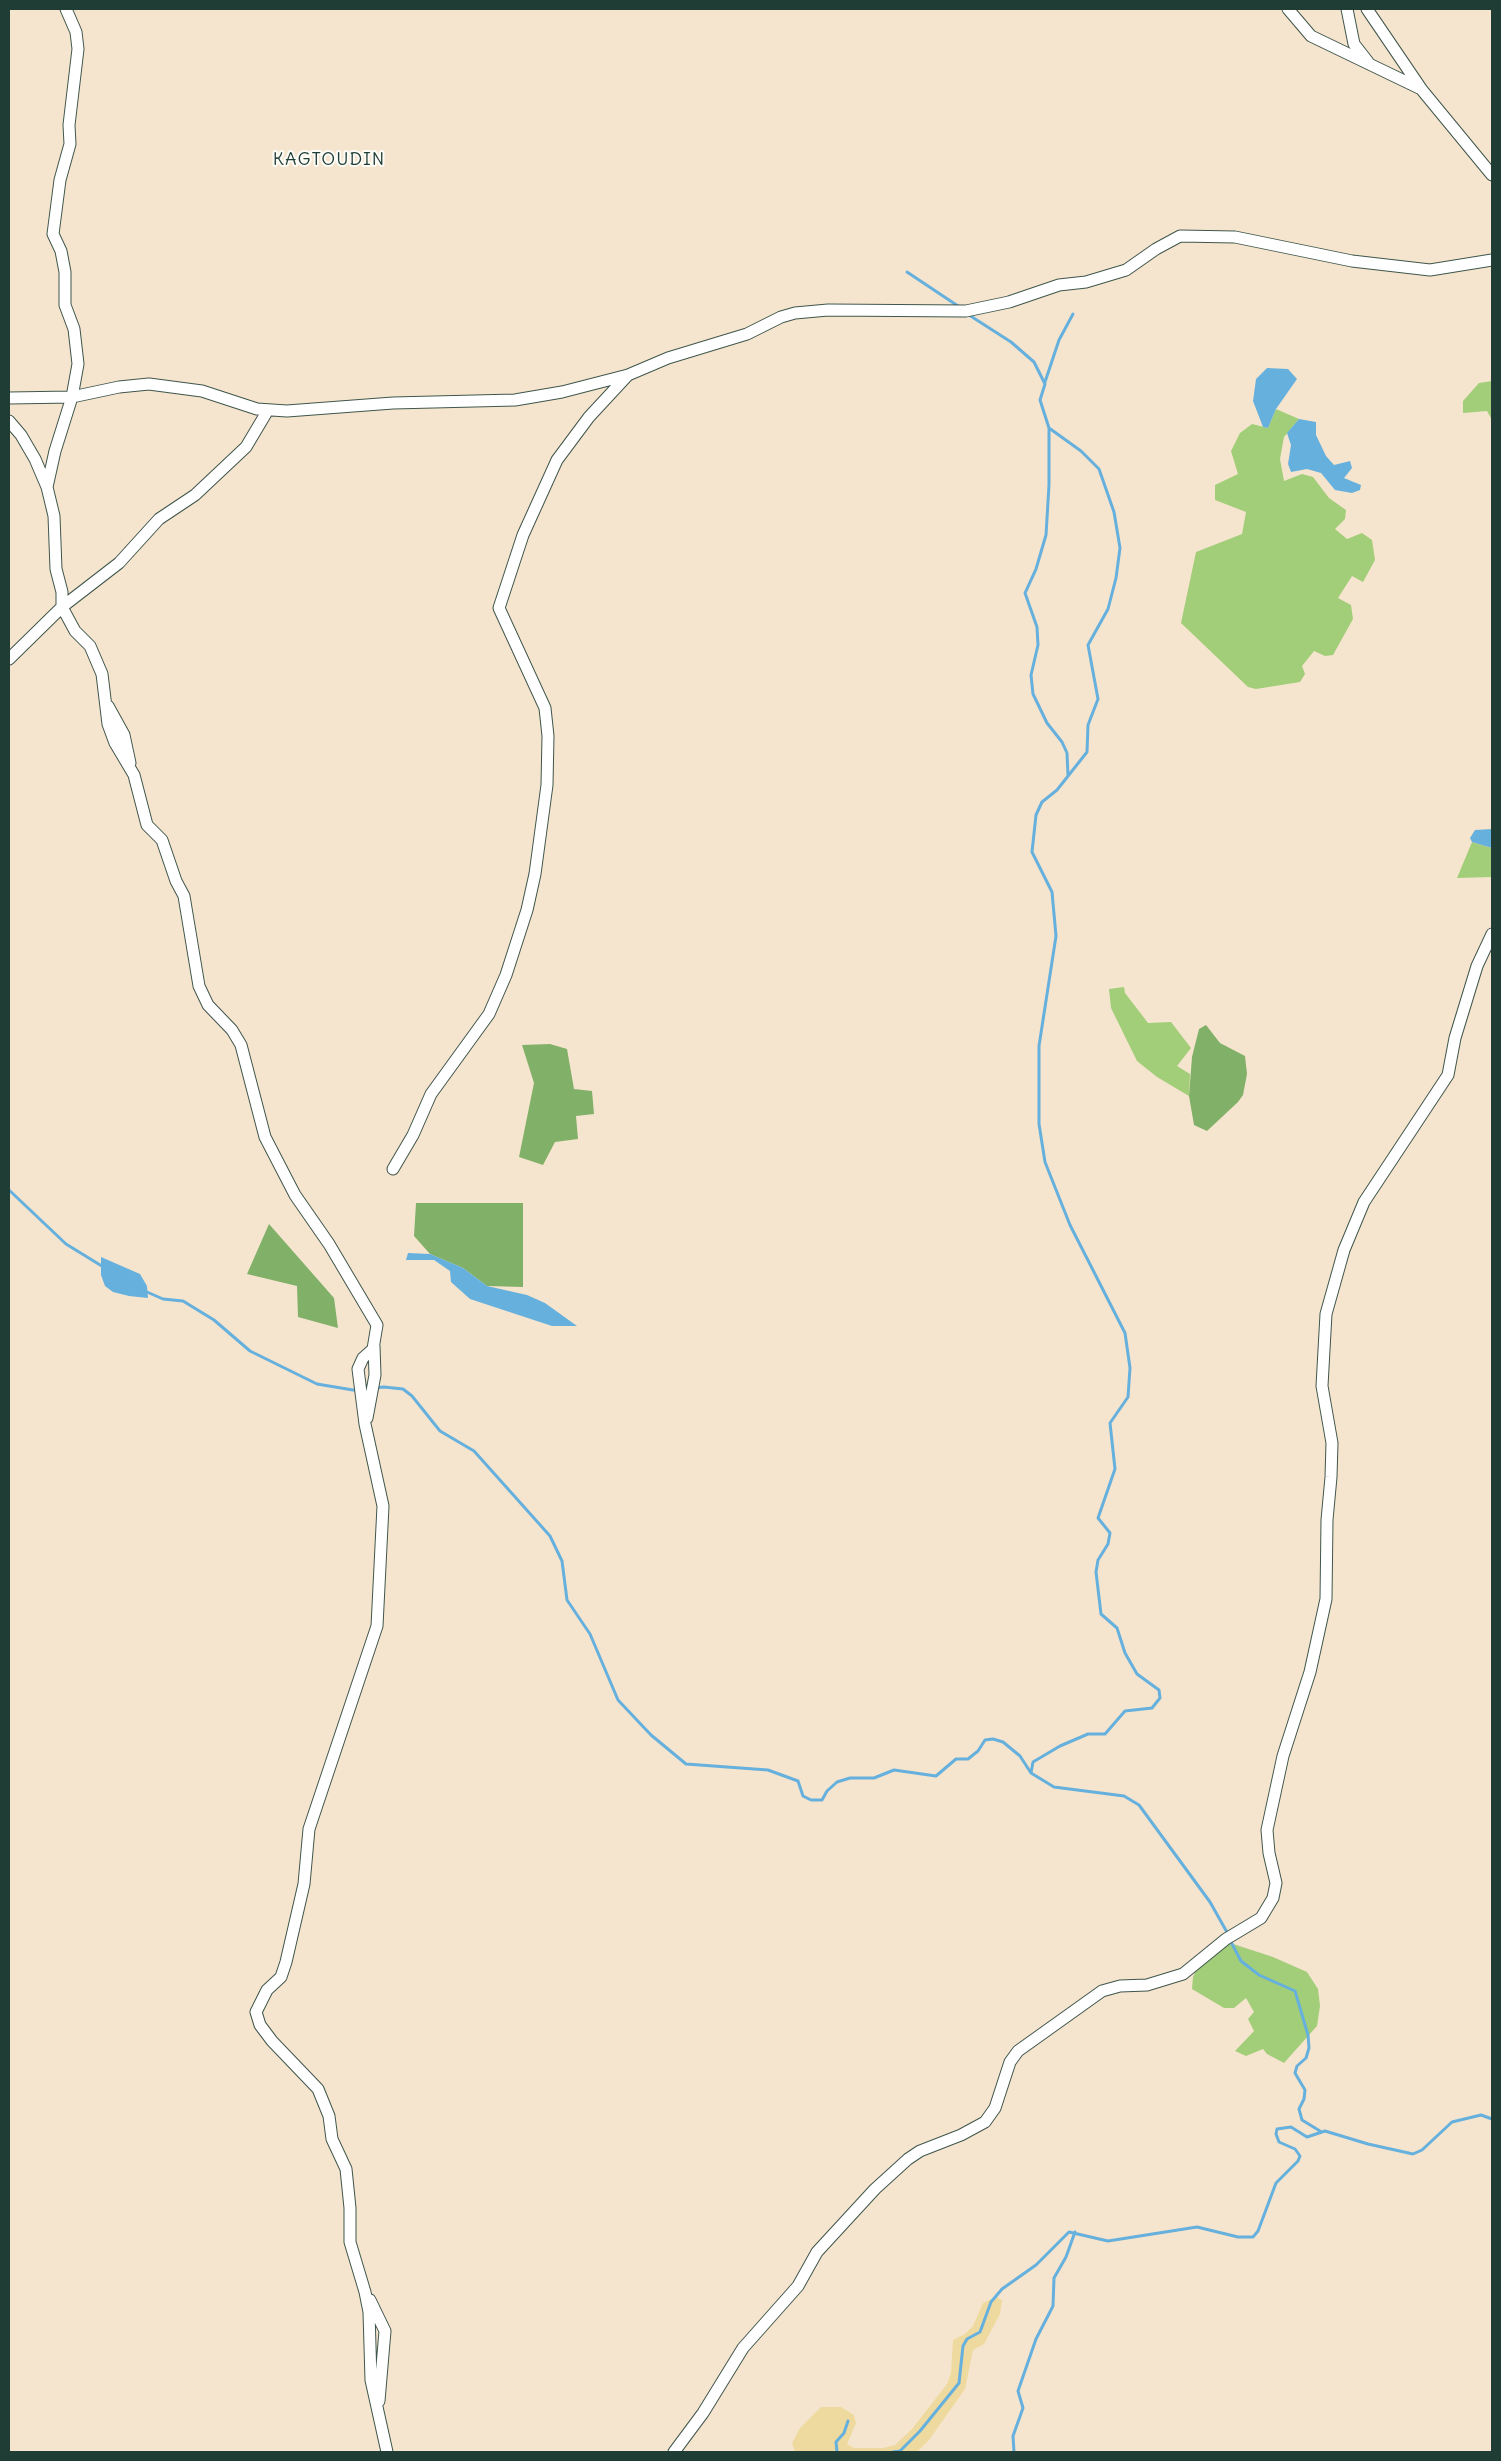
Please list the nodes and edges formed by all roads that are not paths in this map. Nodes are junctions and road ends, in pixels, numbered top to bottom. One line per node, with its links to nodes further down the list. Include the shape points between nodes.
1 (66, 9): 10 (street, via 76,32 78,49 68,125 70,144 60,180 53,234 62,251 64,305 75,338 78,364)
2 (1288, 9): 5 (street, via 1311,36)
3 (1347, 9): 5 (street, via 1354,44)
4 (1367, 9): 6 (street)
5 (1371, 65): 6 (street)
6 (1422, 90): 7 (street)
7 (1492, 175)
8 (1492, 260): 9 (street, via 1430,270 1352,261 1235,237 1180,236 1126,270 1086,282 1059,285 1010,302 966,312 828,310 795,313 747,334 668,358)
9 (628, 375): 12 (street, via 514,400); 18 (street, via 589,417 557,460 523,535 498,608 545,708 547,785 534,874 509,968 489,1014 431,1094)
10 (72, 397): 11 (street); 12 (street, via 149,384 202,391); 14 (street)
11 (9, 398)
12 (268, 410): 15 (street, via 246,447 195,495 159,519 119,564)
13 (9, 422): 14 (street, via 21,435)
14 (47, 487): 15 (street, via 54,516 56,569)
15 (62, 607): 16 (street); 19 (street, via 75,630 90,646 102,674 108,724 115,743 130,769 147,825 162,840 184,896 199,986 208,1005 232,1030 240,1045 265,1137 296,1195 376,1324)
16 (9, 659)
17 (1492, 934): 22 (street, via 1477,966 1455,1038 1448,1075 1364,1202 1344,1250 1326,1314 1322,1386 1332,1443 1326,1599 1310,1672 1283,1756 1267,1830 1276,1884 1273,1898 1261,1918 1226,1939 1183,1974 1147,1985 1120,1986 1102,1991 1018,2051 1010,2062 995,2108 985,2122 908,2159 875,2189 817,2252 798,2286 743,2348 703,2413)
18 (393, 1169)
19 (374, 1346): 20 (street, via 375,1375); 20 (street, via 358,1369)
20 (365, 1424): 21 (street, via 384,1506 377,1626 309,1829 304,1884 286,1962 281,1976 264,1995 256,2012 260,2026 312,2081 324,2102 332,2139 348,2178 350,2242 365,2292 385,2331 379,2410)
21 (387, 2452)
22 (674, 2452)

